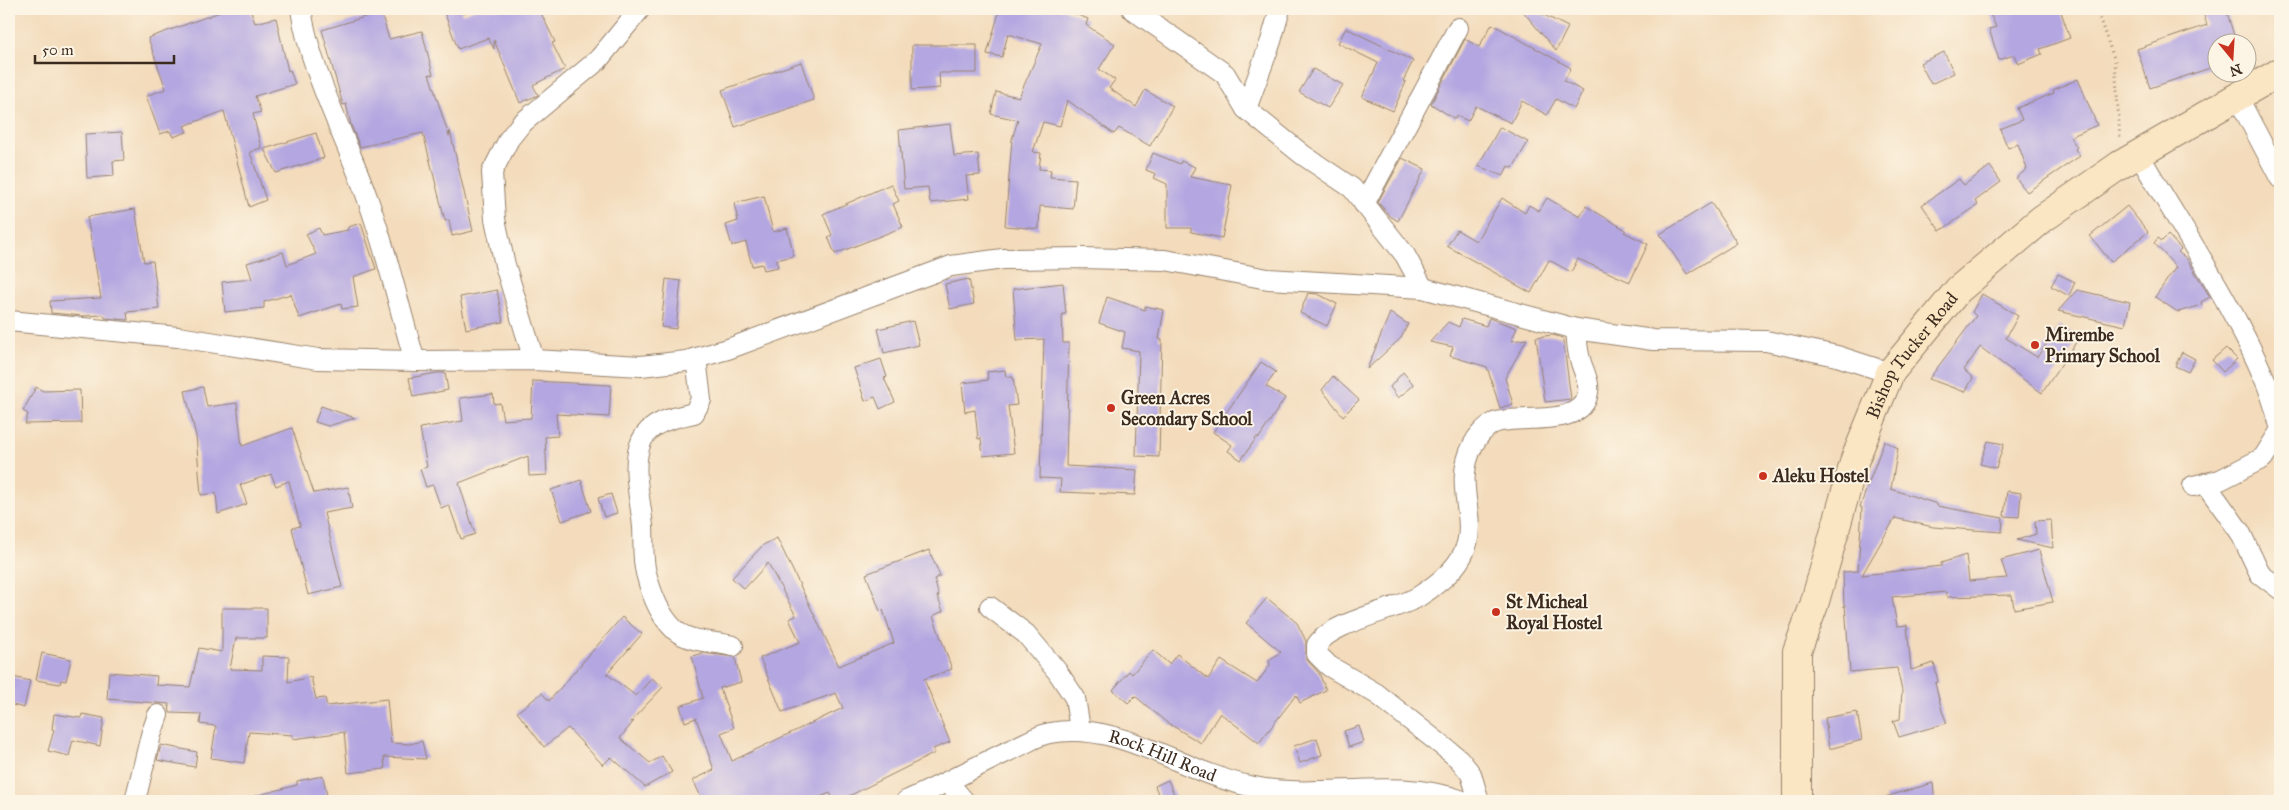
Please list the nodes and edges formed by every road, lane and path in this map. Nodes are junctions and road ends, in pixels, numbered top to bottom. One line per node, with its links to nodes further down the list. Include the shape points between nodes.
1 (301, 9): 18 (street, via 322,82 369,201)
2 (640, 9): 17 (street, via 598,60 521,124 509,139 492,172 495,218 505,265)
3 (1132, 9): 9 (street, via 1225,74)
4 (1280, 9): 9 (street)
5 (2096, 9): 10 (path, via 2115,61 2120,127)
6 (1458, 28): 12 (street)
7 (2280, 72): 8 (main road, Bishop Tucker Road)
8 (2238, 98): 10 (main road, Bishop Tucker Road); 11 (street)
9 (1246, 109): 12 (street, via 1303,155 1352,188)
10 (2129, 160): 19 (main road, Bishop Tucker Road, via 2042,219 1958,290); 20 (street, via 2214,280 2267,383)
11 (2280, 178)
12 (1364, 204): 13 (street, via 1405,255)
13 (1423, 288): 15 (street); 16 (street, via 1268,279 1165,260 1003,259 951,266)
14 (9, 321): 18 (street, via 178,337 318,359)
15 (1576, 329): 19 (street, via 1653,340 1766,341 1837,356); 32 (street, via 1579,357 1589,389 1587,396 1582,405 1563,416 1507,420 1486,428 1473,444 1463,483 1470,523 1469,538 1457,562 1441,580 1418,597 1329,632 1317,645 1317,654 1329,666 1377,694 1459,759 1471,774)
16 (696, 358): 17 (street, via 641,366); 24 (street, via 701,400 694,413 667,419 649,430 642,440 638,457 638,487 645,571 662,615 676,630 689,638)
17 (534, 360): 18 (street)
18 (415, 361)
19 (1890, 374): 33 (main road, Bishop Tucker Road, via 1855,459 1814,605 1797,652)
20 (2280, 426)
21 (2280, 431): 22 (street, via 2262,458 2220,480 2199,485 2240,532 2260,574)
22 (2280, 589)
23 (990, 607): 26 (street, via 1026,634 1057,671 1075,698)
24 (733, 646)
25 (158, 715): 28 (street)
26 (1080, 729): 27 (street, Rock Hill Road, via 1048,733); 31 (street, Rock Hill Road, via 1139,744 1210,775 1249,786 1286,791 1418,790)
27 (948, 782): 29 (street, Rock Hill Road); 30 (street)
28 (135, 801)
29 (906, 801)
30 (964, 801)
31 (1463, 801)
32 (1479, 801)
33 (1797, 801)

